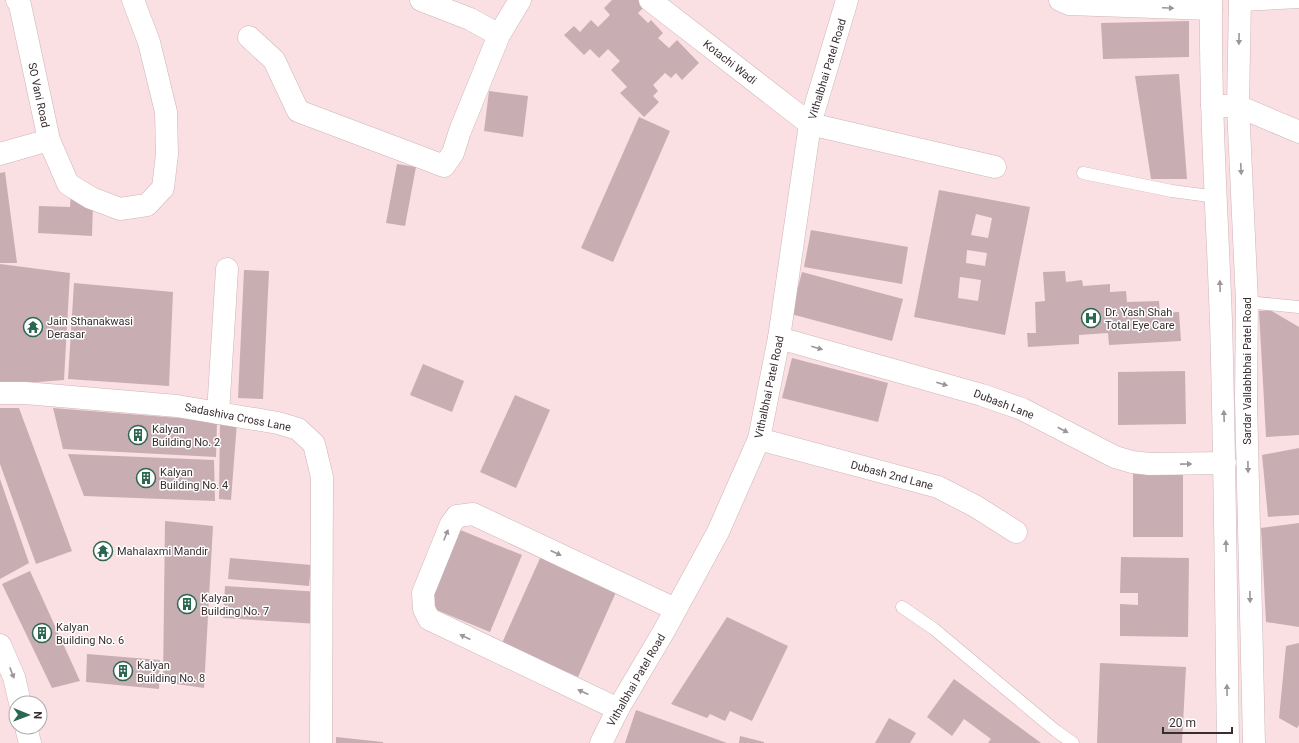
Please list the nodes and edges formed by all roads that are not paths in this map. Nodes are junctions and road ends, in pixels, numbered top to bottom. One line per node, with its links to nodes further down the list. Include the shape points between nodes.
1 (17, 0): 17 (street, SO Vani Road)
2 (134, 0): 17 (street, via 149,42 166,112 167,154 163,188 147,205 120,209 91,198 68,184)
3 (421, 0): 11 (street, via 470,19)
4 (520, 0): 11 (street)
5 (650, 0): 15 (street, Kotachi Wadi)
6 (847, 0): 15 (street, Vithalbhai Patel Road)
7 (1060, 0): 10 (street, one-way to 10, via 1069,4)
8 (1240, 2): 9 (lane); 14 (street, Sardar Vallabhbhai Patel Road, one-way to 14)
9 (1299, 2)
10 (1211, 5): 13 (street, Sardar Vallabhbhai Patel Road)
11 (499, 35): 12 (street, via 453,153 444,166 298,111 274,60)
12 (249, 37)
13 (1212, 106): 14 (street); 21 (street, Sardar Vallabhbhai Patel Road)
14 (1238, 106): 16 (street); 23 (street, Sardar Vallabhbhai Patel Road, one-way to 23)
15 (810, 124): 19 (street); 25 (street, Vithalbhai Patel Road)
16 (1299, 132)
17 (49, 140): 18 (street, SO Vani Road)
18 (0, 154)
19 (995, 167)
20 (1083, 173): 21 (lane, via 1172,191)
21 (1217, 197): 29 (street, Sardar Vallabhbhai Patel Road, one-way to 21)
22 (227, 269): 27 (street)
23 (1247, 302): 24 (lane); 40 (street, Sardar Vallabhbhai Patel Road, one-way to 40, via 1246,399)
24 (1299, 307)
25 (779, 338): 28 (street, Vithalbhai Patel Road); 29 (street, Dubash Lane, one-way to 29, via 982,395 1022,409 1115,457 1132,462)
26 (0, 393): 27 (street, Sadashiva Cross Lane, via 169,405)
27 (218, 412): 36 (street, Sadashiva Cross Lane, via 298,429 314,444 322,477)
28 (759, 439): 30 (street, Dubash 2nd Lane, via 938,487 975,506); 32 (street, Vithalbhai Patel Road, via 718,532)
29 (1225, 463): 39 (street, Sardar Vallabhbhai Patel Road, one-way to 29)
30 (1016, 532)
31 (902, 607): 38 (lane, via 934,628)
32 (675, 610): 35 (street, Vithalbhai Patel Road); 35 (street, one-way to 32, via 429,619 424,609 423,593 451,524 457,516 473,514)
33 (0, 644): 34 (street, one-way to 34, via 14,677)
34 (18, 695)
35 (618, 709): 37 (street, Vithalbhai Patel Road)
36 (321, 743)
37 (601, 743)
38 (1073, 743)
39 (1228, 743)
40 (1254, 743)

